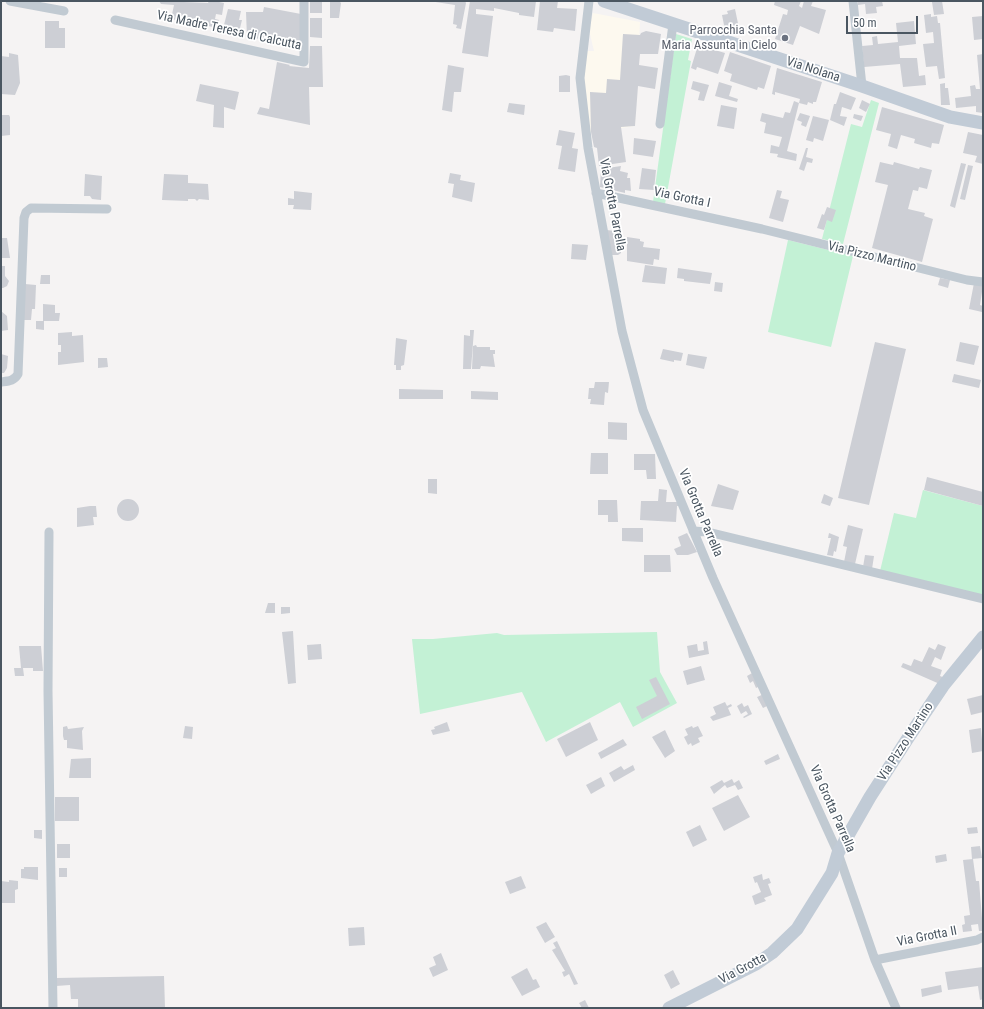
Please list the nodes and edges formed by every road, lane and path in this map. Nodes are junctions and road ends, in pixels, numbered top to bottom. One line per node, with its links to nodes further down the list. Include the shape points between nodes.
1 (10, 1): 6 (street)
2 (304, 1): 7 (street, Via Madre Teresa di Calcutta, via 304,62)
3 (589, 1): 12 (street, Via Grotta Parrella, via 580,78)
4 (604, 1): 8 (street, Via Nolana)
5 (853, 1): 9 (street, Via Nolana)
6 (64, 11)
7 (115, 20)
8 (673, 24): 9 (street, Via Nolana); 11 (street)
9 (862, 86): 10 (street, Via Nolana, via 950,117)
10 (983, 123)
11 (660, 124)
12 (596, 193): 14 (street, Via Grotta I); 17 (street, Via Grotta Parrella, via 642,410)
13 (106, 209): 16 (street, via 31,208 26,212 18,374 16,379)
14 (762, 229): 15 (street, Via Pizzo Martino)
15 (983, 282)
16 (1, 382)
17 (694, 531): 19 (street, via 708,532); 21 (street, Via Grotta Parrella)
18 (49, 532): 24 (street, via 48,691)
19 (983, 599)
20 (983, 637): 21 (street, Via Pizzo Martino, via 943,686 908,738)
21 (838, 853): 23 (street, Via Grotta Parrella); 25 (street, Via Grotta, via 832,873 797,929 772,953 756,964)
22 (983, 937): 23 (street, Via Grotta II)
23 (875, 960): 26 (street, Via Grotta Parrella)
24 (53, 1008)
25 (669, 1008)
26 (896, 1008)

